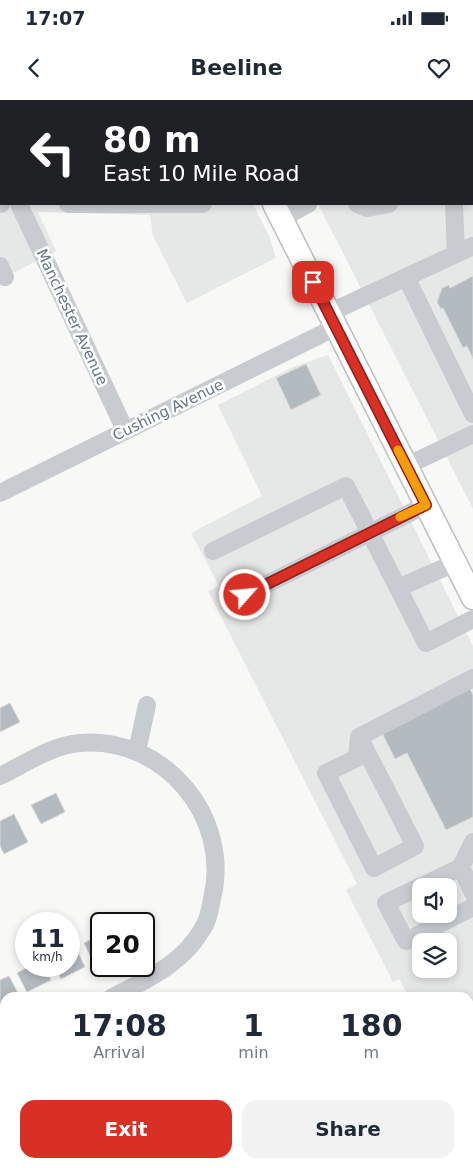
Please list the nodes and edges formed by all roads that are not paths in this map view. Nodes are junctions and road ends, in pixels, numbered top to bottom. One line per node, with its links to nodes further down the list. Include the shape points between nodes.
1 (19, 205): 12 (street, Manchester Avenue)
2 (304, 205): 6 (street)
3 (360, 205): 4 (street, via 367,208)
4 (383, 205)
5 (454, 205): 8 (street)
6 (278, 211): 10 (main road)
7 (473, 246): 8 (street, Cushing Avenue)
8 (456, 254): 9 (street, Cushing Avenue)
9 (406, 277): 10 (street, Cushing Avenue); 11 (street)
10 (333, 320): 12 (street, Cushing Avenue); 14 (main road)
11 (473, 414)
12 (125, 430): 15 (street, Cushing Avenue)
13 (473, 434): 14 (street)
14 (406, 466): 16 (main road)
15 (0, 493)
16 (426, 505): 17 (street); 19 (main road)
17 (370, 532): 18 (street, via 346,486); 20 (street); 21 (street)
18 (213, 551)
19 (455, 563): 20 (street); 22 (main road)
20 (398, 588): 23 (street, via 426,643)
21 (245, 595)
22 (473, 598)
23 (473, 619)
24 (473, 678): 26 (street)
25 (147, 706): 27 (street)
26 (359, 737): 26 (street, via 357,758 326,773 374,868 415,846)
27 (137, 751): 28 (street, via 99,743 79,743 57,748); 37 (street, via 172,772 190,795 207,824 216,853 216,884 208,920 186,952 155,976)
28 (0, 776)
29 (473, 842): 30 (street)
30 (461, 868): 31 (street); 33 (street)
31 (439, 878)
32 (412, 890): 36 (street, via 386,903 406,941)
33 (473, 893)
34 (473, 907): 35 (street)
35 (457, 915)
36 (441, 923)
37 (123, 992)

